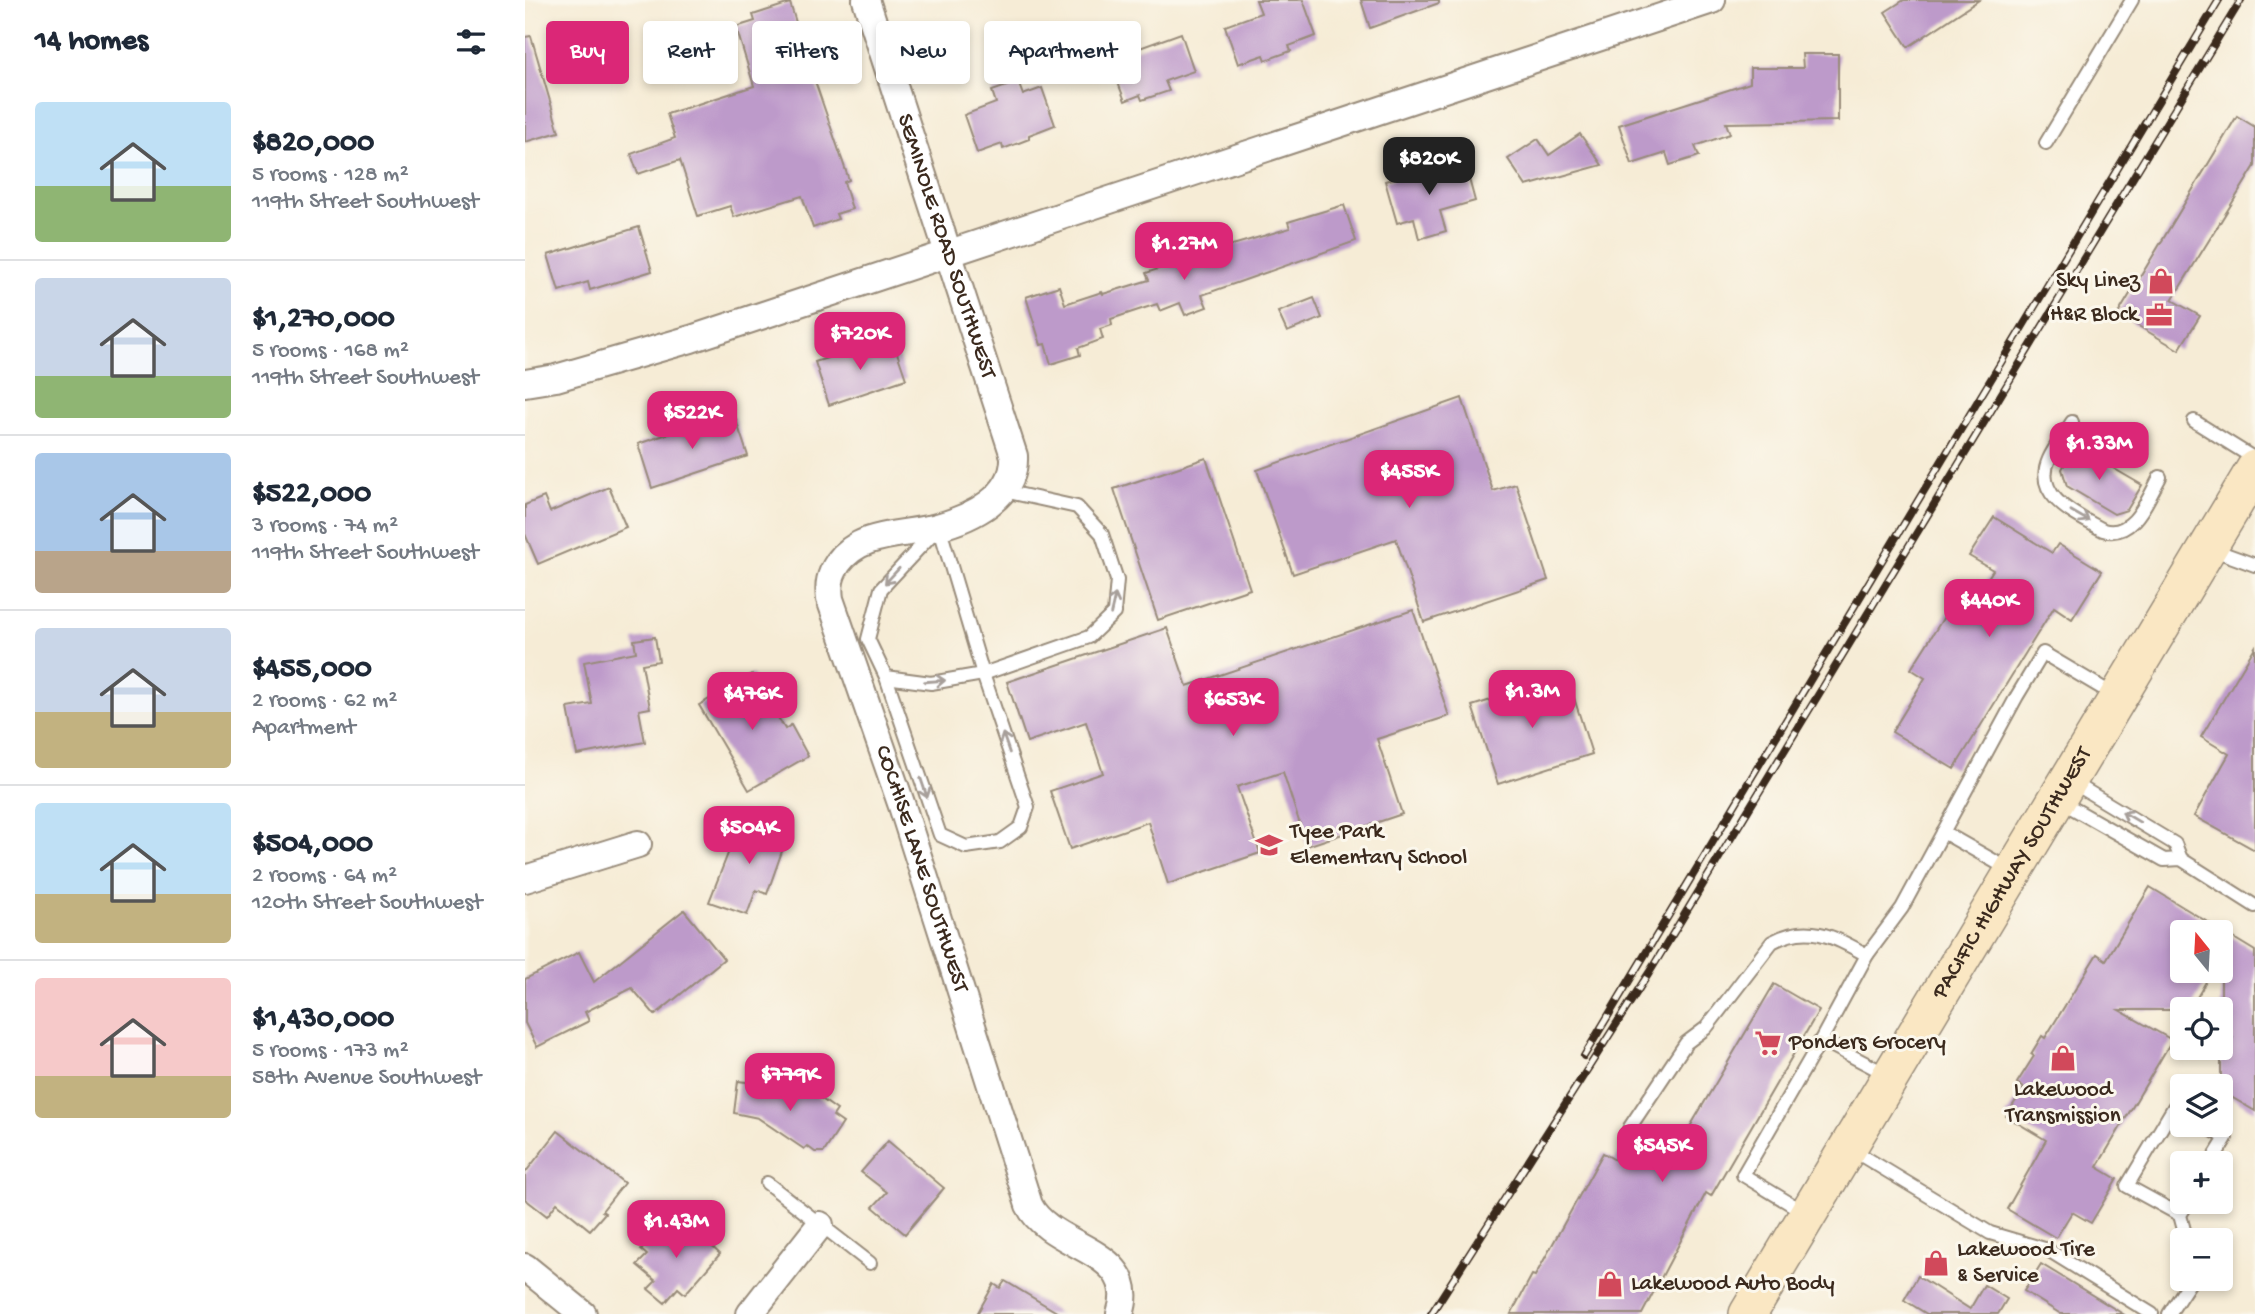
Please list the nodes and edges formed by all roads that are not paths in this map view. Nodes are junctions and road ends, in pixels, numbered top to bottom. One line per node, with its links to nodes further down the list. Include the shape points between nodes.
1 (866, 0): 6 (street, SEMINOLE ROAD SOUTHWEST)
2 (1712, 0): 4 (street)
3 (2132, 0): 5 (lane)
4 (1676, 5): 6 (street, via 1359,119)
5 (2046, 143)
6 (948, 253): 7 (street, via 691,339); 13 (street, SEMINOLE ROAD SOUTHWEST, via 1014,456 1015,470)
7 (525, 383)
8 (2194, 421): 10 (lane)
9 (2073, 422): 12 (lane, one-way to 12, via 2046,467 2049,489 2063,507 2103,530 2120,531 2137,517)
10 (2255, 459)
11 (2255, 469): 15 (street, PACIFIC HIGHWAY SOUTHWEST)
12 (2160, 477)
13 (1004, 491): 14 (street, COCHISE LANE SOUTHWEST, via 970,514); 17 (lane, one-way to 13, via 1089,637 1114,612 1117,580 1102,534 1077,507)
14 (939, 526): 17 (lane); 18 (lane, one-way to 18, via 881,589 868,639); 43 (street, COCHISE LANE SOUTHWEST, via 857,544 830,578 830,599 902,806 1028,1205 1044,1226 1114,1268 1125,1288)
15 (2208, 547): 16 (lane); 19 (street, PACIFIC HIGHWAY SOUTHWEST)
16 (2255, 565)
17 (983, 674): 18 (lane, one-way to 17, via 931,683); 18 (lane, one-way to 17, via 940,835 967,847 1000,842 1021,827 1028,807)
18 (886, 677)
19 (2117, 698): 20 (street, PACIFIC HIGHWAY SOUTHWEST); 21 (lane, via 2043,653)
20 (2063, 789): 23 (lane, via 2164,860); 23 (lane, one-way to 20, via 2175,844); 24 (street, PACIFIC HIGHWAY SOUTHWEST)
21 (1943, 832): 24 (lane); 27 (lane, via 1902,908)
22 (638, 844): 25 (street)
23 (2181, 859): 26 (lane)
24 (2013, 872): 29 (street, PACIFIC HIGHWAY SOUTHWEST)
25 (525, 879)
26 (2255, 906)
27 (1867, 955): 28 (lane); 31 (lane, via 1830,936 1810,932 1787,934 1772,942 1706,1028 1686,1042)
28 (1821, 1040): 29 (lane); 34 (lane, via 1743,1175)
29 (1891, 1076): 32 (street, PACIFIC HIGHWAY SOUTHWEST)
30 (2170, 1114): 35 (lane, via 2127,1186)
31 (1630, 1127)
32 (1848, 1147): 34 (street, PACIFIC HIGHWAY SOUTHWEST); 45 (lane, via 1990,1233 2048,1250)
33 (767, 1183): 36 (lane)
34 (1808, 1214): 44 (street, PACIFIC HIGHWAY SOUTHWEST)
35 (2180, 1215): 37 (lane)
36 (820, 1225): 38 (lane); 42 (street)
37 (2184, 1228)
38 (870, 1263)
39 (525, 1267): 41 (street)
40 (2184, 1291): 46 (lane)
41 (583, 1314)
42 (750, 1314)
43 (1120, 1314)
44 (1748, 1314)
45 (2151, 1314)
46 (2169, 1314)

